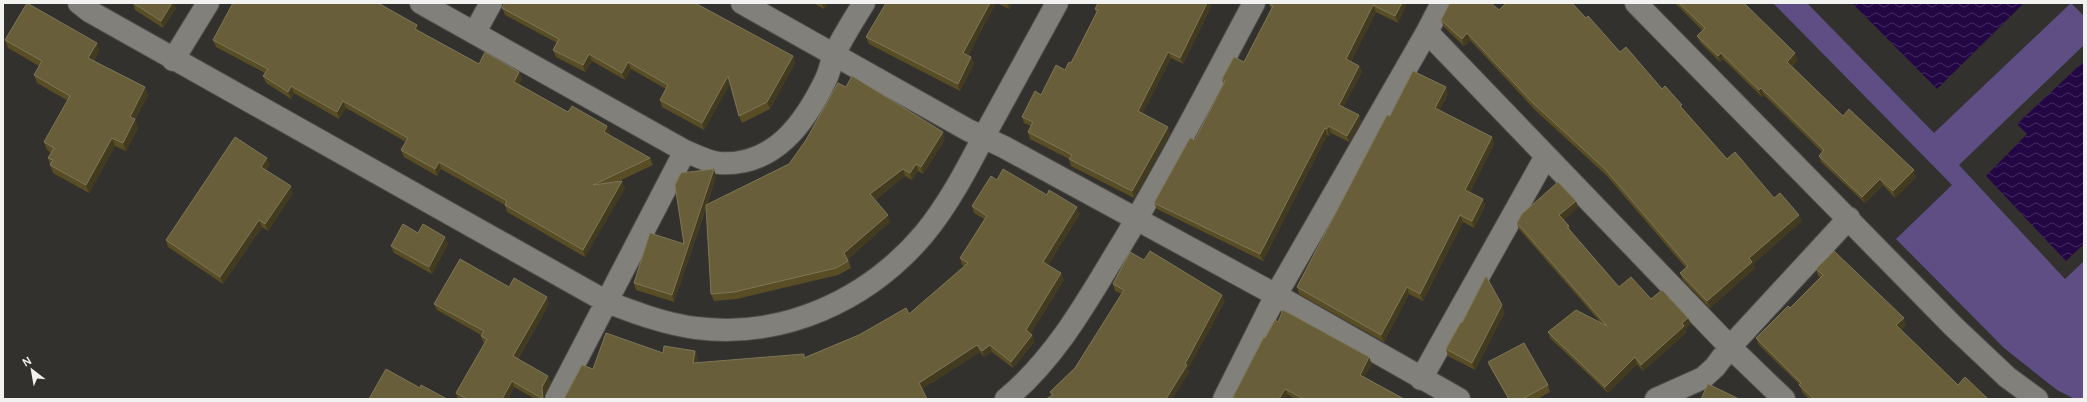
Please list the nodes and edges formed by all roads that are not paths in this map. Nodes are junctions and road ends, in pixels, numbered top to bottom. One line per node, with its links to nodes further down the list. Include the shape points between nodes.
1 (78, 3): 14 (street)
2 (208, 3): 14 (street)
3 (422, 3): 11 (street)
4 (492, 3): 11 (street)
5 (742, 3): 13 (street)
6 (864, 3): 13 (street)
7 (1057, 3): 15 (street)
8 (1254, 3): 19 (street)
9 (1442, 3): 12 (street)
10 (1636, 3): 18 (street)
11 (475, 32): 16 (street)
12 (1427, 32): 17 (street); 20 (street)
13 (834, 54): 15 (street); 16 (street, via 826,78 799,123 777,148 763,156 733,163 718,163)
14 (173, 60): 21 (street)
15 (984, 137): 19 (street); 21 (street, via 944,204 903,258 877,280 849,298 818,312 773,325 727,330 696,328 666,322)
16 (685, 151): 21 (street)
17 (1546, 156): 22 (street); 23 (street)
18 (1849, 218): 22 (street); 30 (street, via 1954,327 2007,377)
19 (1137, 220): 20 (street); 25 (street, via 1066,334 1040,366)
20 (1276, 295): 23 (street); 26 (street)
21 (607, 302): 24 (street)
22 (1730, 347): 28 (street, via 1703,378); 29 (street)
23 (1421, 379): 27 (street)
24 (556, 399)
25 (1006, 399)
26 (1224, 399)
27 (1459, 399)
28 (1656, 399)
29 (1784, 399)
30 (2037, 399)

